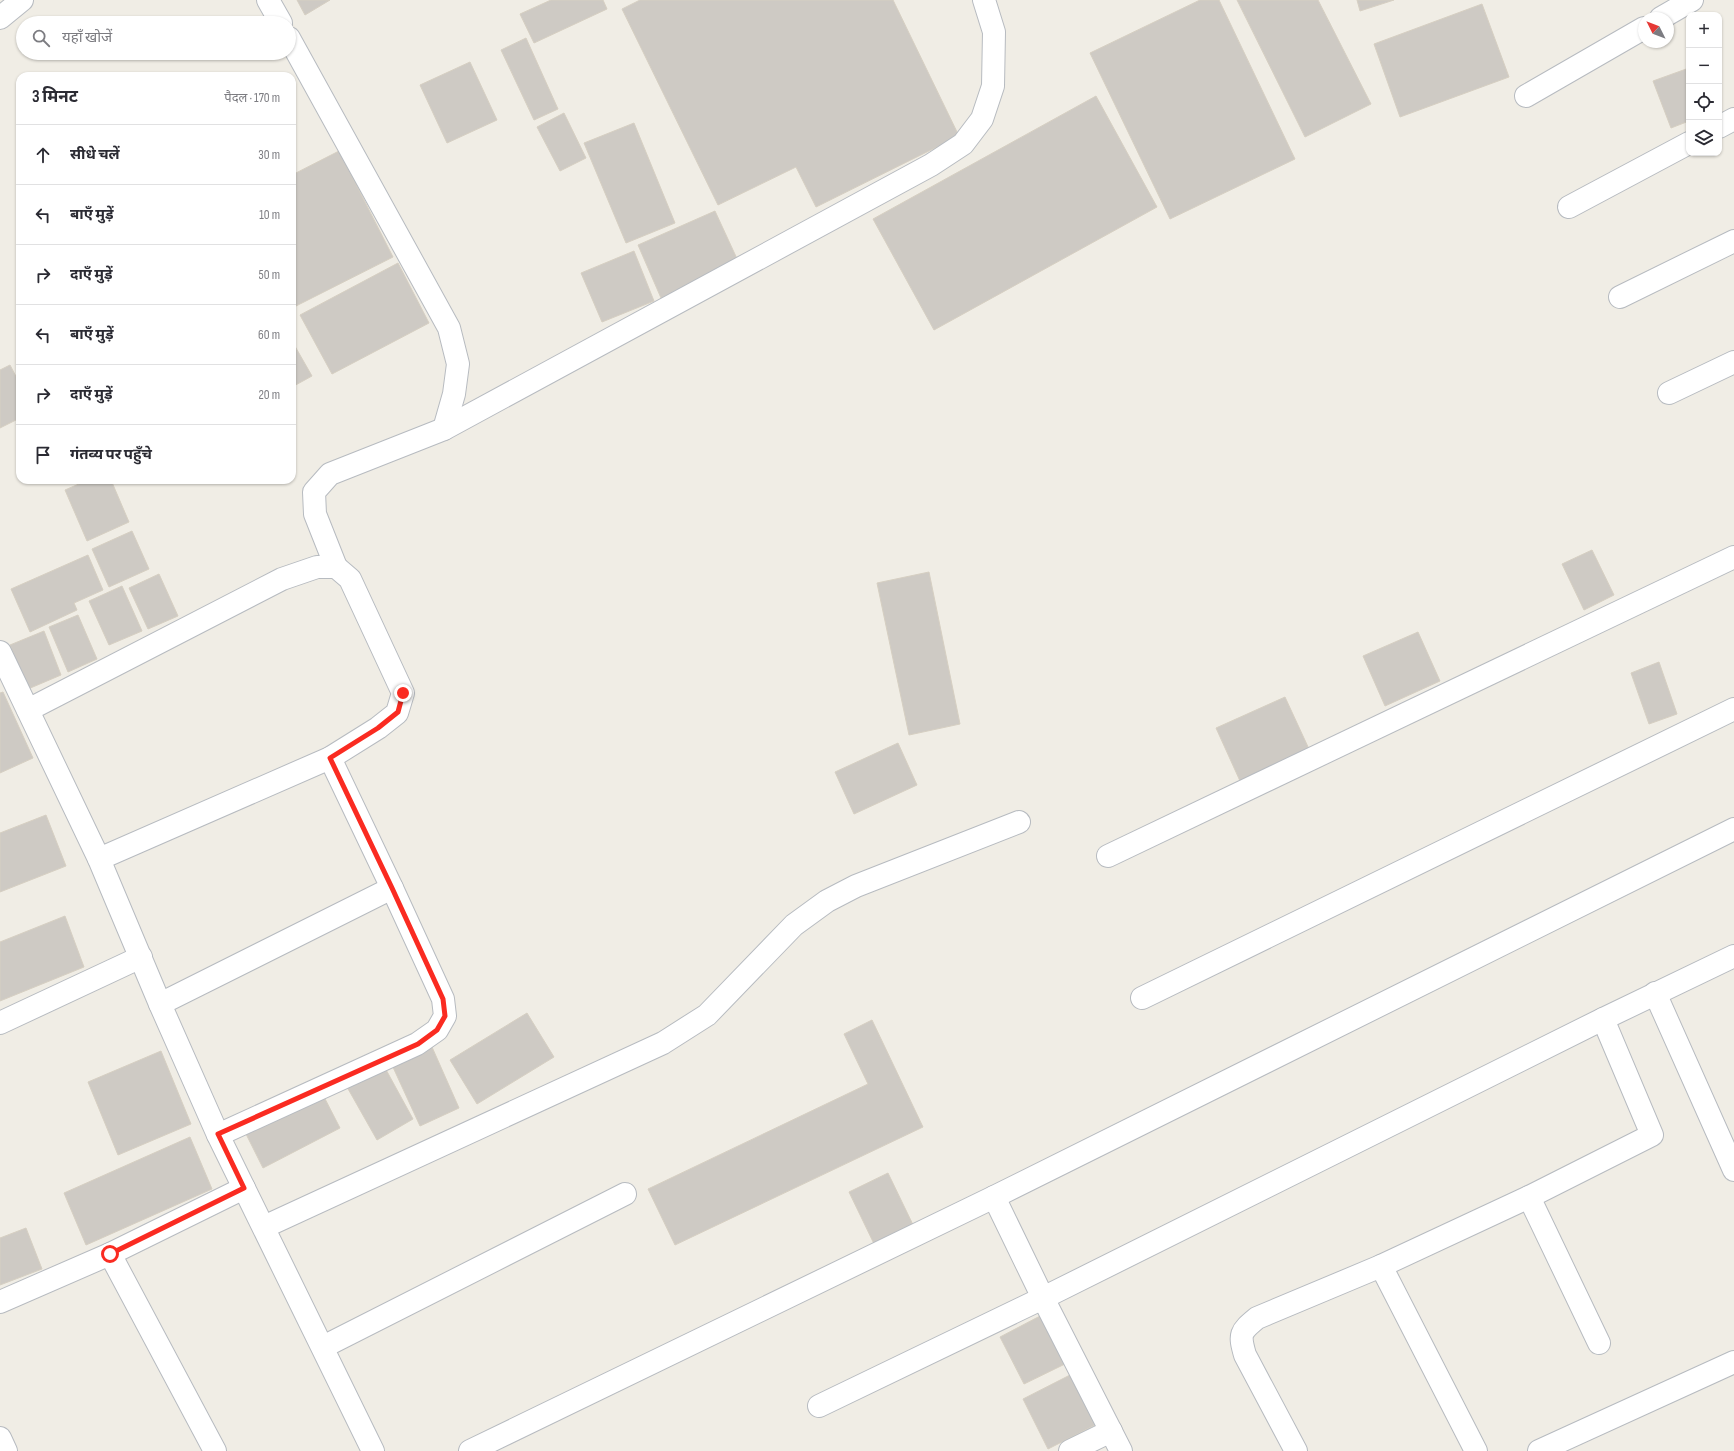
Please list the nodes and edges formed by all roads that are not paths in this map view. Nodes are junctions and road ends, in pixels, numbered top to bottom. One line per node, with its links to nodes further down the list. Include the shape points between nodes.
1 (22, 0): 7 (street)
2 (268, 0): 6 (street)
3 (984, 0): 19 (street, via 994,32 992,86 982,119 963,144 931,165)
4 (1692, 0): 5 (street)
5 (1671, 12)
6 (277, 16)
7 (0, 18)
8 (1638, 31): 10 (street)
9 (296, 51): 19 (street, via 449,328 458,364 454,394)
10 (1526, 96)
11 (1734, 119): 12 (street)
12 (1722, 125)
13 (1686, 145): 14 (street)
14 (1569, 207)
15 (1734, 241): 16 (street)
16 (1620, 297)
17 (1734, 362): 18 (street)
18 (1669, 393)
19 (444, 429): 21 (street, via 330,474 314,492 315,514)
20 (1734, 557): 28 (street)
21 (336, 567): 23 (street, via 317,567 282,579); 25 (street, via 350,579 403,693 398,712 378,728)
22 (2, 660): 23 (street)
23 (28, 710): 29 (street)
24 (1734, 710): 34 (street)
25 (330, 758): 29 (street); 30 (street)
26 (1019, 822): 44 (street, via 856,886 827,901 794,925 707,1015 663,1043)
27 (1734, 829): 42 (street)
28 (1108, 856)
29 (99, 859): 32 (street)
30 (392, 888): 35 (street); 38 (street, via 443,999 445,1016 437,1030 418,1044)
31 (1734, 956): 33 (street)
32 (141, 957): 35 (street); 37 (street)
33 (1655, 993): 36 (street); 39 (street)
34 (1142, 998)
35 (160, 1004): 38 (street)
36 (1603, 1019): 43 (street, via 1652,1135); 47 (street)
37 (0, 1024)
38 (218, 1134): 40 (street)
39 (1734, 1170)
40 (244, 1188): 44 (street); 45 (street)
41 (625, 1194): 50 (street)
42 (994, 1197): 47 (street); 58 (street)
43 (1529, 1197): 46 (street); 49 (street)
44 (264, 1227): 50 (street)
45 (110, 1254): 48 (street); 56 (street)
46 (1381, 1266): 61 (street, via 1257,1318 1244,1329 1241,1340 1245,1355); 62 (street)
47 (1043, 1298): 52 (street); 53 (street)
48 (0, 1302)
49 (1599, 1343)
50 (323, 1347): 57 (street)
51 (1734, 1362): 63 (street)
52 (819, 1406)
53 (1111, 1431): 59 (street); 60 (street)
54 (0, 1438): 55 (street)
55 (6, 1451)
56 (215, 1451)
57 (373, 1451)
58 (470, 1451)
59 (1070, 1451)
60 (1121, 1451)
61 (1296, 1451)
62 (1476, 1451)
63 (1538, 1451)

